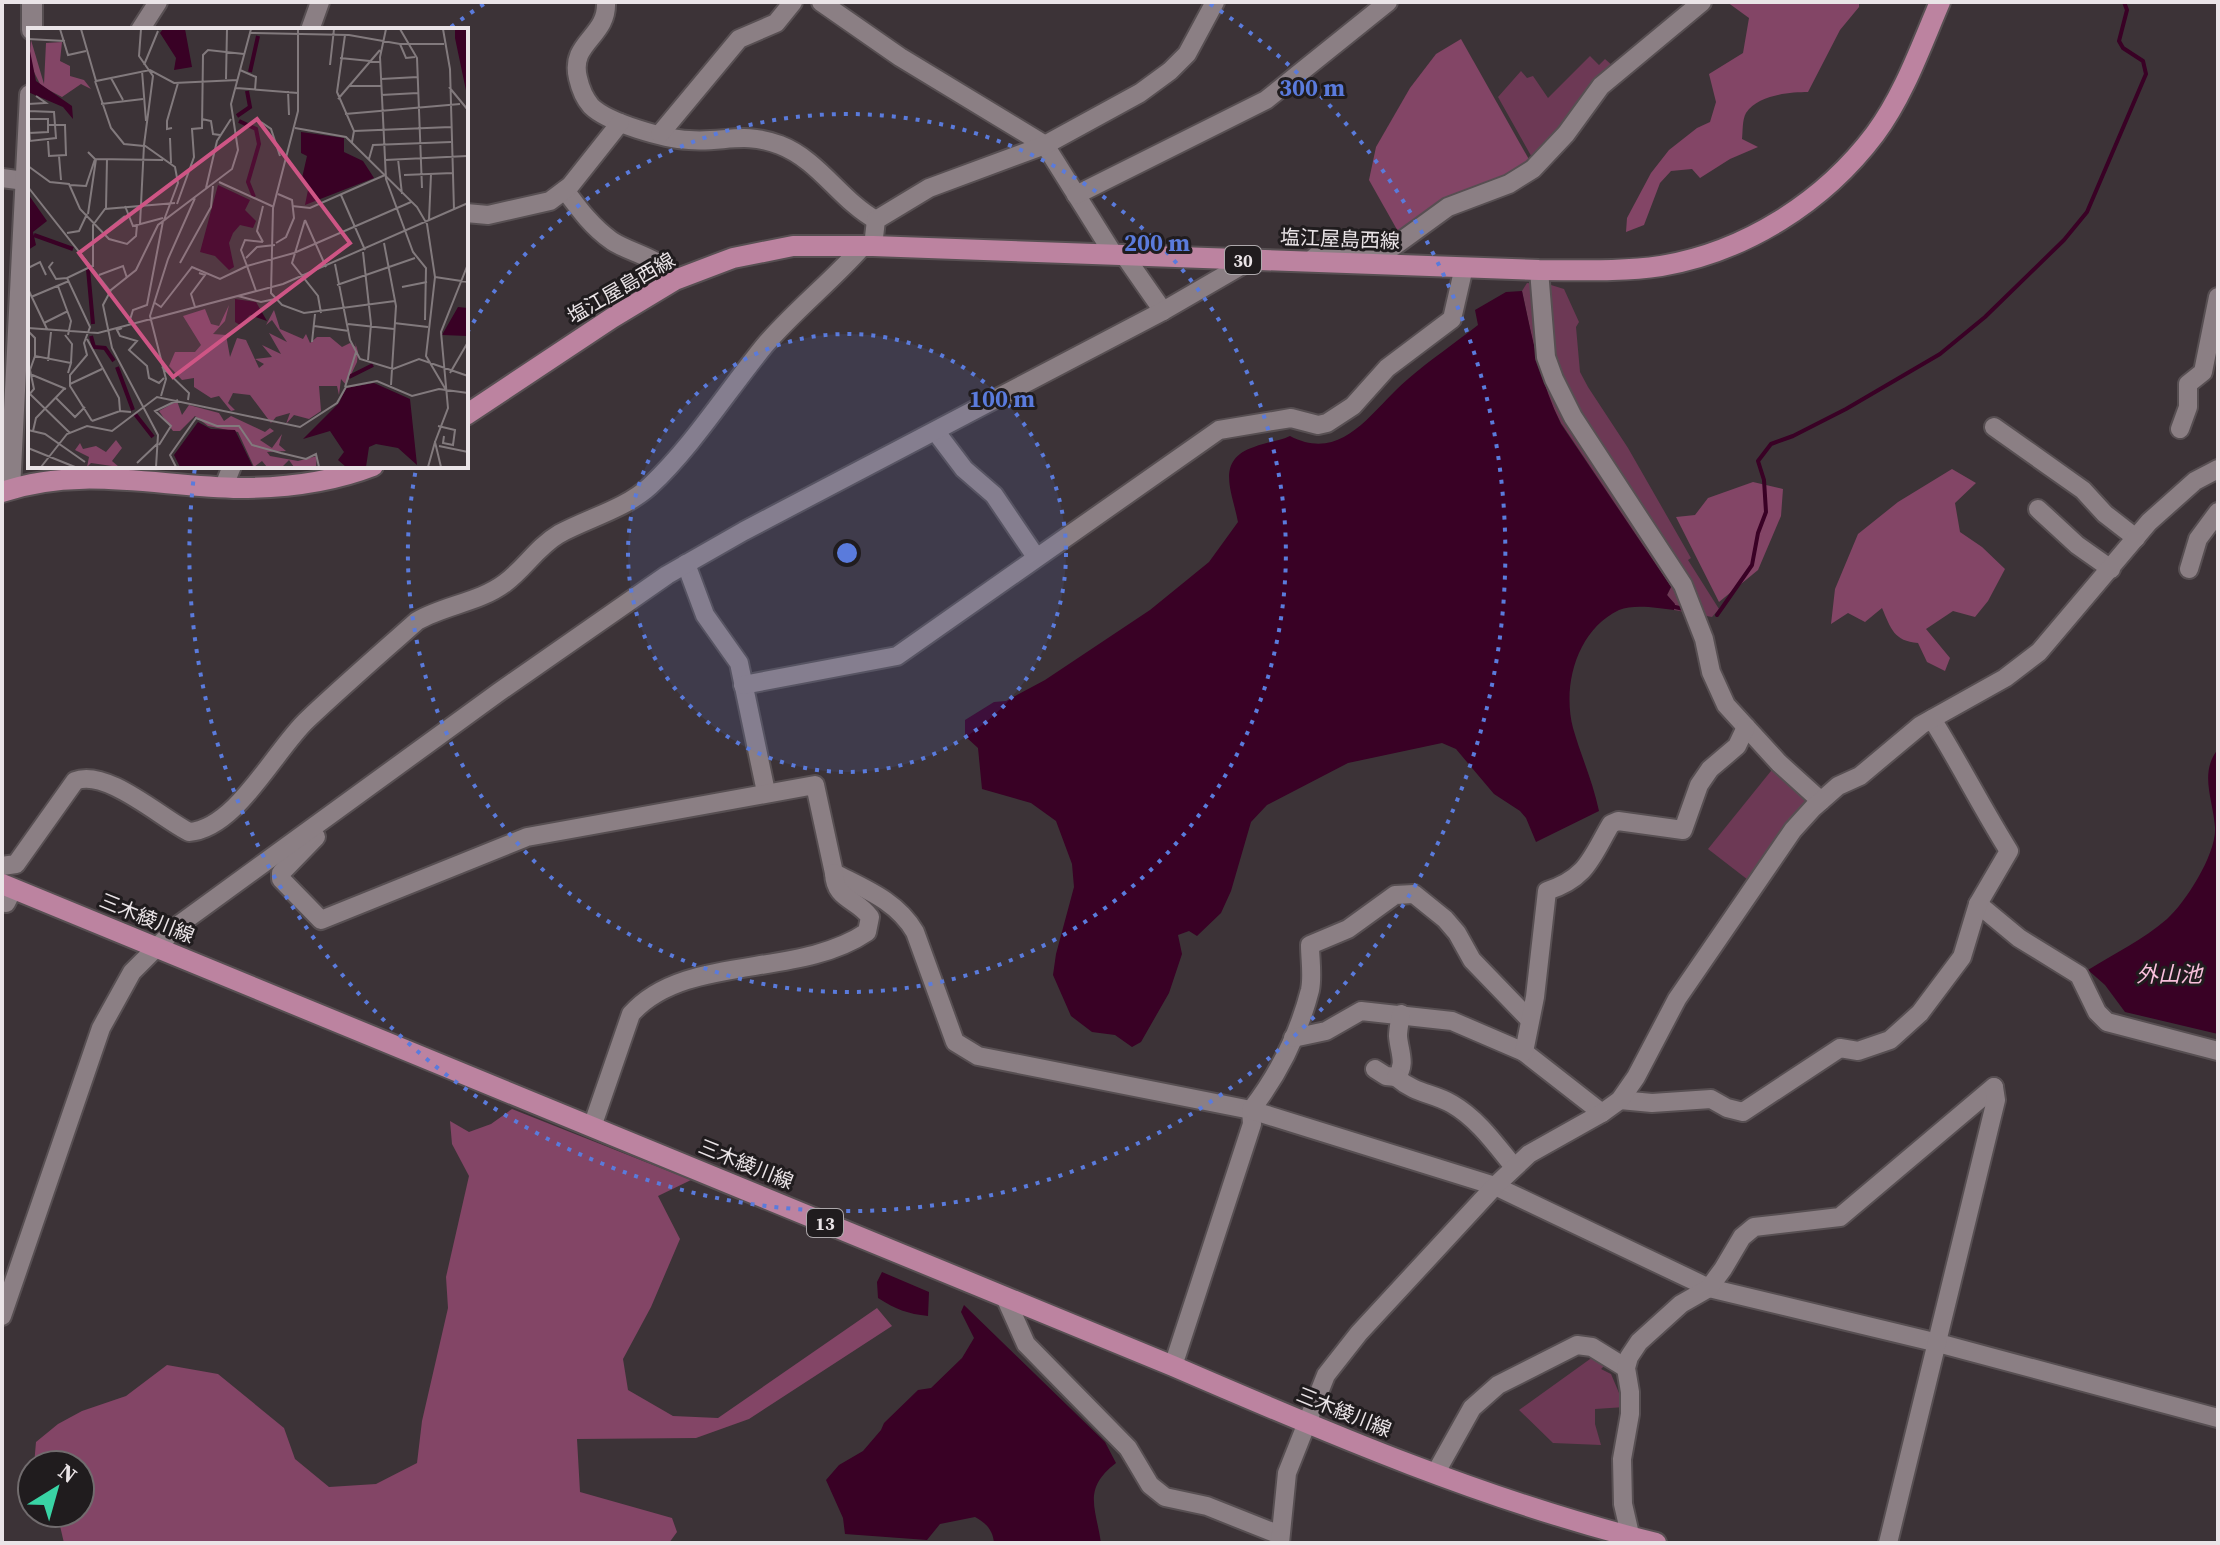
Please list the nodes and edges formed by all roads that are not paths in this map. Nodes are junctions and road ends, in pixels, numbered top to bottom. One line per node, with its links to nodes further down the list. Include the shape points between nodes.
1 (32, 2): 11 (street)
2 (158, 2): 12 (street)
3 (320, 2): 13 (street)
4 (606, 2): 14 (street, via 602,26 581,48 576,62 583,93 592,106)
5 (793, 2): 15 (street, via 776,23 739,39)
6 (821, 2): 17 (street)
7 (1215, 2): 17 (street, via 1187,54 1170,71)
8 (1388, 2): 21 (street, via 1266,100)
9 (1702, 2): 27 (street, via 1601,86 1533,169 1448,207 1393,247 1329,245)
10 (1940, 2): 29 (main road, 塩江屋島西線 / 30, via 1876,133 1832,182 1780,222 1720,251 1661,266)
11 (32, 28)
12 (141, 28)
13 (311, 28)
14 (620, 123): 15 (street); 20 (street)
15 (660, 134): 23 (street, via 688,140 748,136 780,145 807,159)
16 (28, 140): 19 (street)
17 (1045, 145): 21 (street); 23 (street, via 929,188)
18 (2, 178): 19 (street)
19 (26, 185): 31 (street)
20 (565, 190): 22 (street, via 550,201 488,215); 30 (street, via 592,225 660,264)
21 (1076, 195): 25 (street)
22 (468, 213)
23 (876, 220): 24 (street)
24 (868, 246): 25 (main road, 塩江屋島西線 / 30); 30 (main road, 塩江屋島西線 / 30, via 793,246 733,258); 57 (street, via 766,343 651,485 541,546 489,593 417,621 304,723 226,816 189,832 132,796 83,777 16,864)
25 (1119, 255): 26 (main road, 塩江屋島西線 / 30); 33 (street)
26 (1251, 260): 27 (main road, 塩江屋島西線 / 30); 33 (street)
27 (1309, 262): 28 (main road, 塩江屋島西線 / 30)
28 (1464, 267): 29 (main road, 塩江屋島西線 / 30); 47 (street, via 1452,319 1387,368 1353,406 1318,425 1291,418 1219,430)
29 (1539, 270): 53 (street, via 1546,357 1554,379 1573,417 1683,585 1711,672 1726,705)
30 (675, 280): 35 (main road, 塩江屋島西線 / 30)
31 (24, 294): 43 (street)
32 (2218, 297): 34 (street)
33 (1163, 311): 38 (street)
34 (2211, 377): 37 (street, via 2188,384 2188,407)
35 (468, 414)
36 (1994, 427): 46 (street, via 2083,490)
37 (2180, 429)
38 (936, 432): 47 (street, via 964,469 994,495); 48 (street)
39 (231, 468): 42 (street)
40 (368, 468): 42 (main road, via 295,485)
41 (2218, 469): 46 (street, via 2195,481)
42 (224, 486): 43 (main road, via 91,477)
43 (6, 491)
44 (2038, 509): 49 (street)
45 (2218, 512): 50 (street, via 2198,539)
46 (2136, 538): 49 (street)
47 (1036, 557): 51 (street, via 897,656)
48 (686, 564): 51 (street, via 705,615 739,663); 56 (street, via 499,692)
49 (2111, 569): 52 (street, via 2039,652)
50 (2189, 569)
51 (743, 685): 54 (street)
52 (1932, 719): 55 (street); 60 (street, via 2009,851)
53 (1746, 727): 55 (street); 63 (street, via 1737,746 1699,785 1683,830 1611,824 1580,876 1547,891)
54 (766, 792): 56 (street, via 527,837 321,920 281,873 325,828); 58 (street, via 815,785)
55 (1821, 801): 69 (street, via 1793,830 1677,999)
56 (322, 823): 61 (street, via 180,924)
57 (2, 866)
58 (834, 873): 70 (street, via 907,918 955,1042 965,1050); 72 (street, via 843,896 870,917 867,932 850,944 812,956 720,970 643,1001 631,1014)
59 (6, 892): 61 (main road, 三木綾川線 / 13)
60 (1978, 904): 65 (street, via 2019,938 2079,975 2107,1022); 69 (street, via 1962,957 1920,1013 1890,1040 1858,1051 1840,1048 1743,1112 1711,1099)
61 (155, 948): 72 (main road, 三木綾川線 / 13); 77 (street, via 132,972 101,1028)
62 (1401, 1014): 64 (street, via 1361,1011 1326,1031); 66 (street, via 1452,1021); 68 (street, via 1402,1065)
63 (1529, 1019): 64 (street, via 1472,960 1445,919 1406,892 1348,929 1310,945 1310,988); 66 (street)
64 (1293, 1038): 70 (street, via 1272,1083)
65 (2218, 1051)
66 (1524, 1052): 71 (street)
67 (1375, 1069): 68 (street)
68 (1396, 1077): 73 (street, via 1410,1089 1452,1104 1480,1125)
69 (1620, 1100): 71 (street)
70 (1251, 1110): 74 (street); 79 (street, via 1252,1124)
71 (1602, 1113): 73 (street)
72 (592, 1127): 76 (main road, 三木綾川線 / 13)
73 (1514, 1167): 74 (street)
74 (1495, 1186): 75 (street); 82 (street, via 1359,1333 1326,1375)
75 (1709, 1288): 78 (street); 78 (street, via 1754,1227 1840,1217 1994,1087 1996,1100); 80 (street, via 1681,1304 1639,1342)
76 (1005, 1297): 79 (main road, 三木綾川線 / 13); 84 (street, via 1026,1344 1128,1448 1150,1485 1165,1497 1207,1506)
77 (2, 1316)
78 (1938, 1343): 81 (street); 87 (street)
79 (1173, 1366): 82 (main road, 三木綾川線 / 13)
80 (1626, 1368): 83 (street, via 1592,1347 1577,1345 1498,1385 1472,1408); 85 (street, via 1630,1414 1622,1483)
81 (2218, 1418)
82 (1305, 1423): 83 (main road, 三木綾川線 / 13); 84 (street, via 1287,1473)
83 (1435, 1474): 85 (main road, 三木綾川線 / 13)
84 (1280, 1539)
85 (1632, 1540): 86 (main road, 三木綾川線 / 13)
86 (1656, 1543)
87 (1888, 1543)

